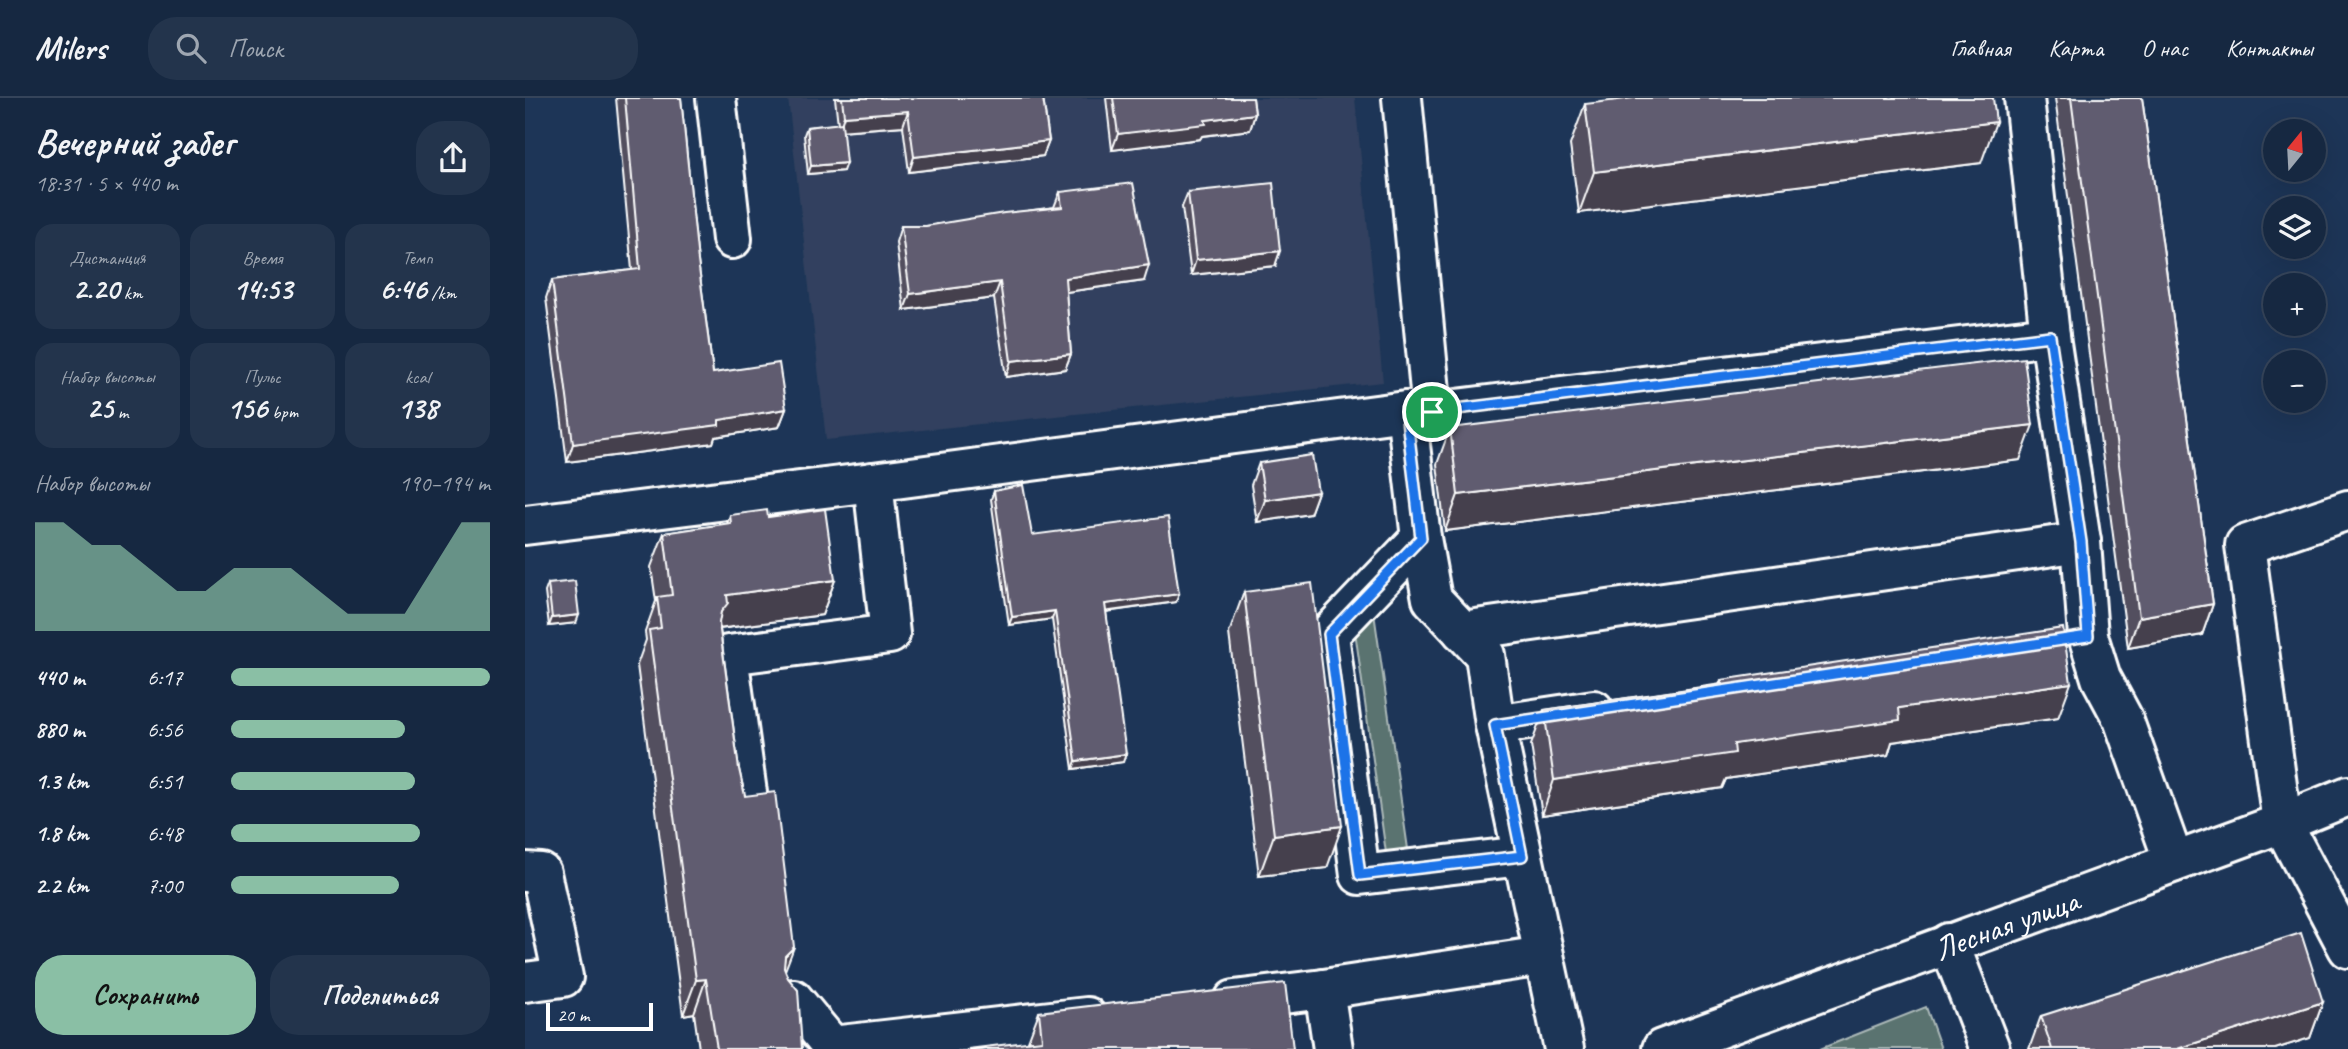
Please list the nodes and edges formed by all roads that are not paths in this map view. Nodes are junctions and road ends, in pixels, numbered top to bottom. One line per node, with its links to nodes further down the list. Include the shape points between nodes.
1 (716, 98): 4 (street)
2 (2024, 98): 5 (street)
3 (1410, 99): 6 (street)
4 (732, 239)
5 (2050, 336): 6 (street); 11 (street)
6 (1419, 412): 7 (street); 10 (street)
7 (873, 482): 9 (street); 16 (street, via 890,634 728,654)
8 (2348, 510): 17 (street, via 2245,545)
9 (525, 525)
10 (1421, 538): 12 (street, via 1432,599); 18 (street, via 1329,634 1360,875)
11 (2081, 542): 12 (street); 19 (street, via 2074,638 2123,719)
12 (1462, 631): 14 (street, via 1485,655)
13 (1633, 704): 14 (street)
14 (1495, 725): 18 (street)
15 (2348, 796): 17 (street, Лесная улица)
16 (747, 800)
17 (2282, 823): 19 (street, Лесная улица); 21 (street)
18 (1522, 856): 23 (street)
19 (2173, 862): 22 (street, Лесная улица)
20 (525, 872): 24 (street, via 541,873 563,977)
21 (2344, 928)
22 (1949, 943): 31 (street, Лесная улица); 32 (street)
23 (1543, 956): 25 (street); 30 (street)
24 (525, 982)
25 (1324, 989): 27 (street); 29 (street)
26 (793, 999): 28 (street, via 832,1046)
27 (1205, 1003)
28 (1124, 1012)
29 (1333, 1049)
30 (1564, 1049)
31 (1662, 1049)
32 (1990, 1049)

